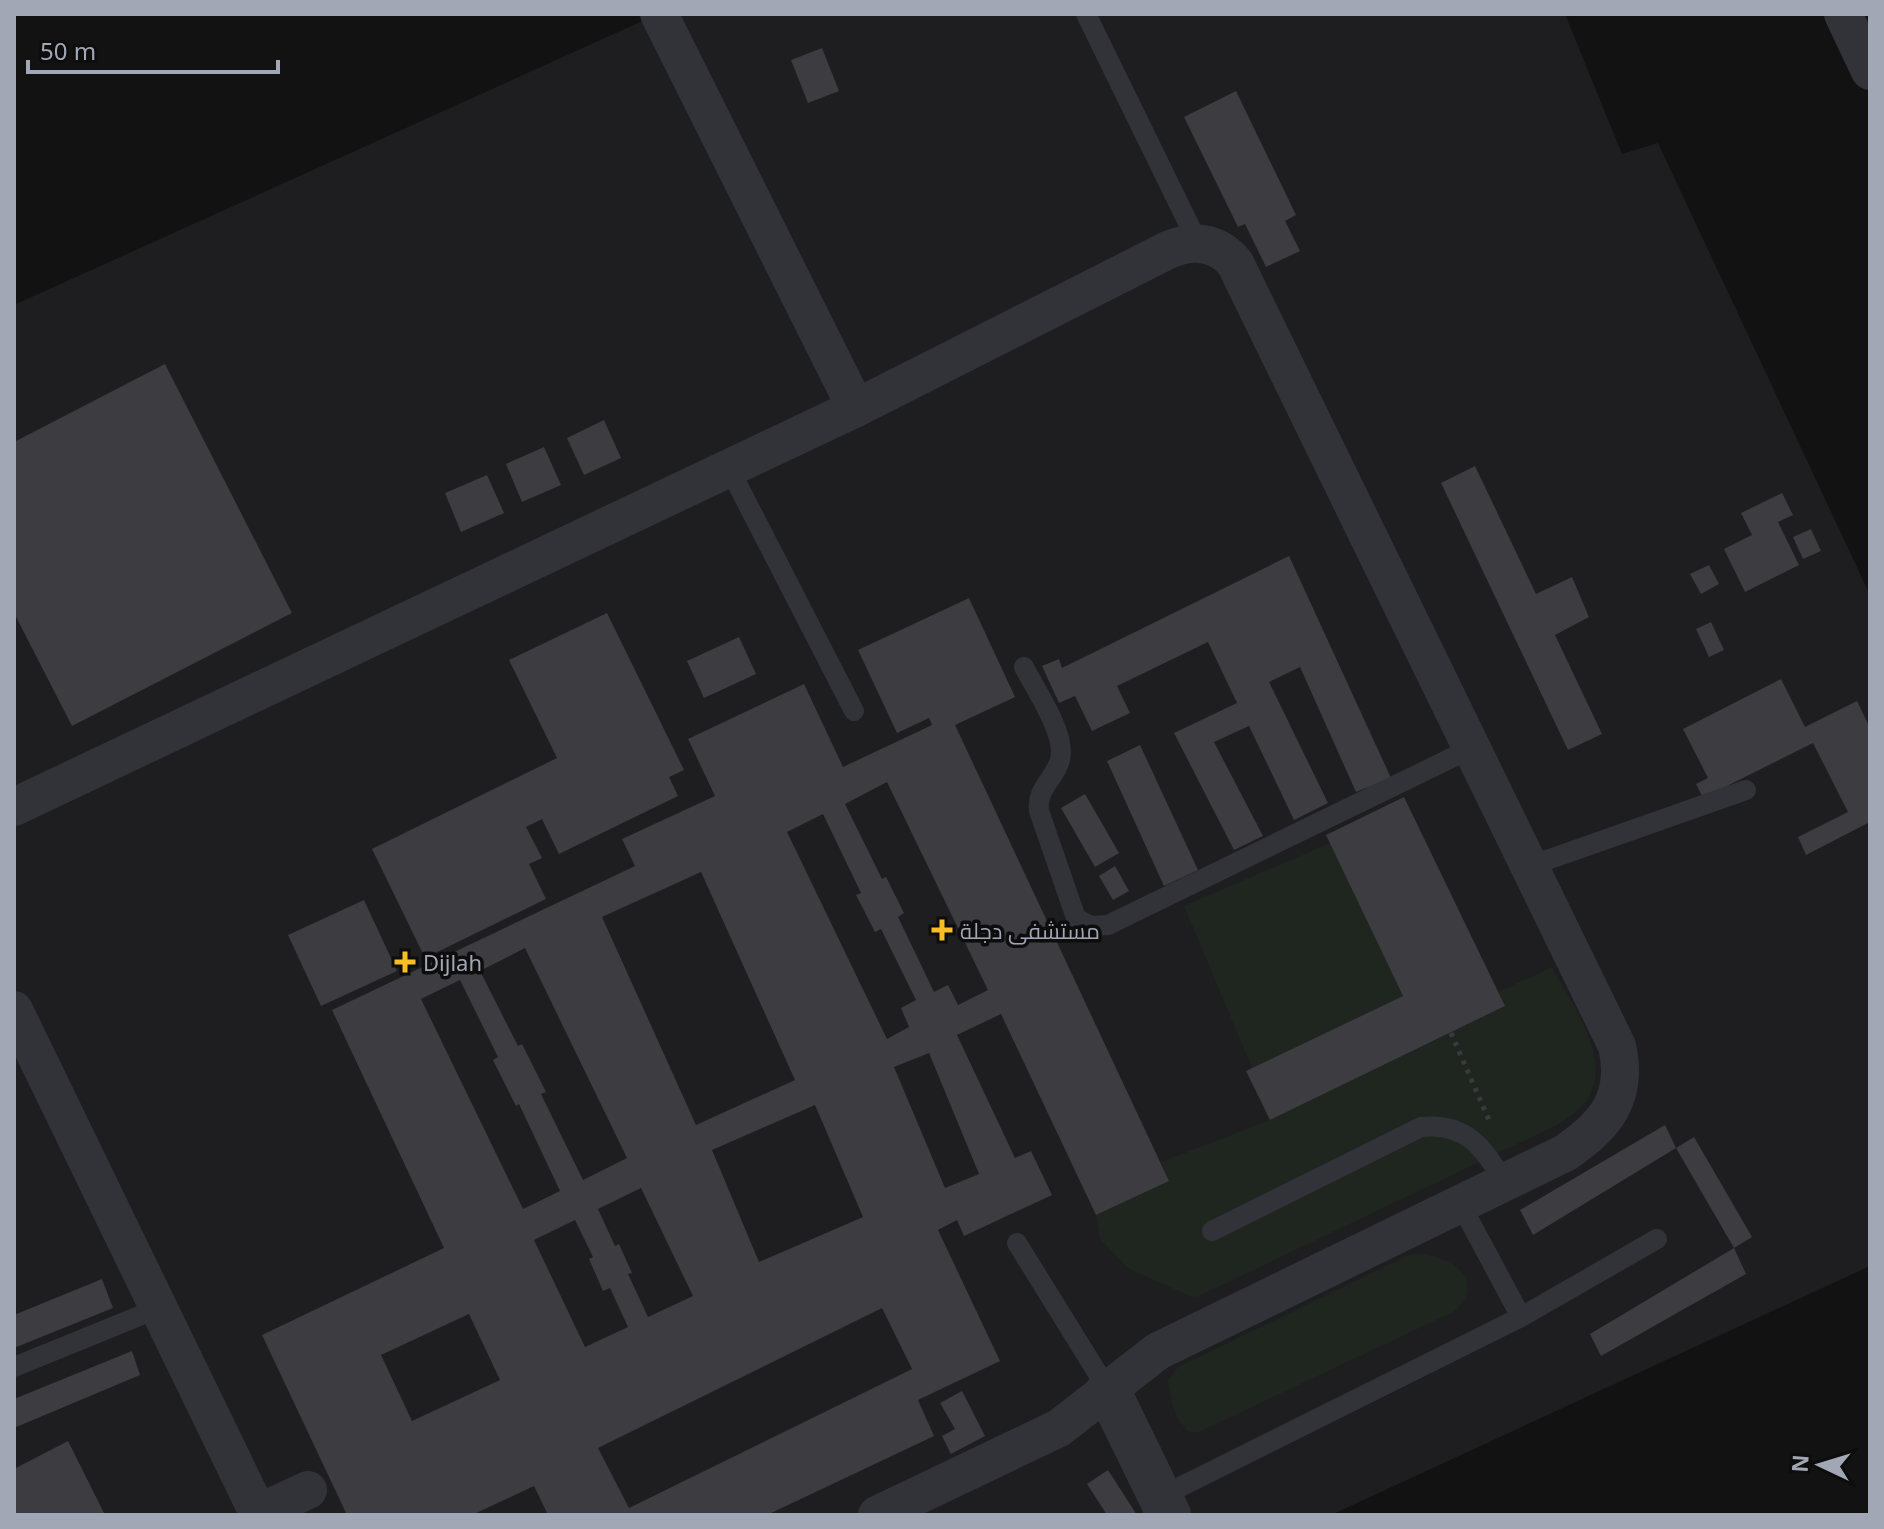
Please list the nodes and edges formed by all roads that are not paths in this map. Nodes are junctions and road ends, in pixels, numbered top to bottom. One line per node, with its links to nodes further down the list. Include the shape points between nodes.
1 (659, 14): 6 (street)
2 (1086, 14): 5 (lane)
3 (1843, 14): 4 (street)
4 (1870, 71)
5 (1198, 243): 6 (street, via 1168,250); 10 (street, via 1220,250 1235,263)
6 (856, 408): 7 (street)
7 (729, 468): 9 (lane); 12 (street)
8 (1024, 667): 10 (lane, via 1061,746 1058,764 1040,794 1039,811 1076,918 1097,927)
9 (854, 711)
10 (1472, 748): 13 (street)
11 (1746, 790): 13 (lane)
12 (14, 807)
13 (1530, 866): 15 (street, via 1617,1046 1622,1072 1607,1116 1583,1141)
14 (14, 1010): 20 (street)
15 (1505, 1183): 16 (street); 17 (lane, via 1464,1134 1441,1125 1421,1127)
16 (1461, 1205): 21 (lane); 23 (street, via 1158,1351)
17 (1212, 1231)
18 (1657, 1239): 21 (lane)
19 (1017, 1243): 23 (lane)
20 (159, 1308): 22 (lane); 26 (street)
21 (1521, 1317): 25 (lane)
22 (14, 1367)
23 (1108, 1390): 25 (street); 27 (street, via 1059,1428)
24 (308, 1490): 26 (street)
25 (1165, 1506)
26 (257, 1514)
27 (877, 1515)

